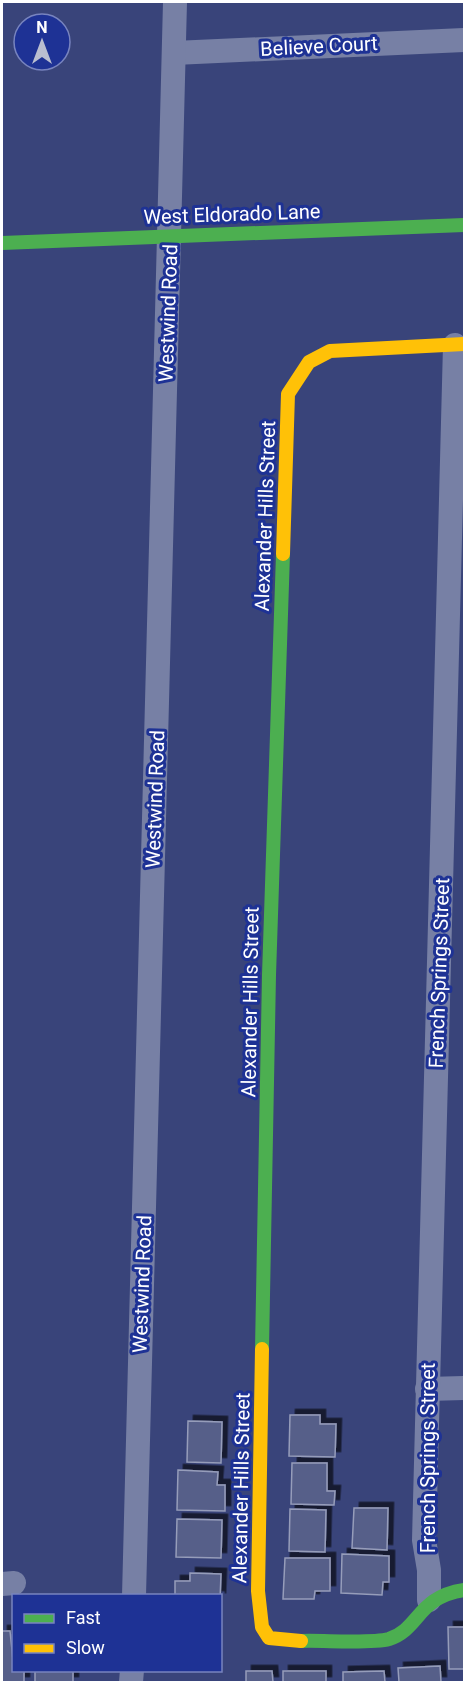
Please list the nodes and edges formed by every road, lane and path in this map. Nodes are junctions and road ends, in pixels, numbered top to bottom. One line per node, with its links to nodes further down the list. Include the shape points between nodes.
1 (175, 2): 3 (street, Westwind Road)
2 (465, 40): 3 (street, Believe Court)
3 (174, 53): 5 (street, Westwind Road)
4 (465, 225): 5 (street, West Eldorado Lane)
5 (170, 236): 6 (street, West Eldorado Lane); 11 (street, Westwind Road)
6 (2, 243)
7 (460, 344): 9 (street, French Springs Street); 12 (street, Alexander Hills Street, via 316,354 301,368 288,394 269,987 258,1591 262,1627 270,1638 285,1641 388,1640 401,1634)
8 (465, 1388): 9 (street)
9 (428, 1389): 12 (street, French Springs Street, via 424,1540)
10 (465, 1590): 12 (street, via 448,1591)
11 (134, 1594)
12 (429, 1600)

